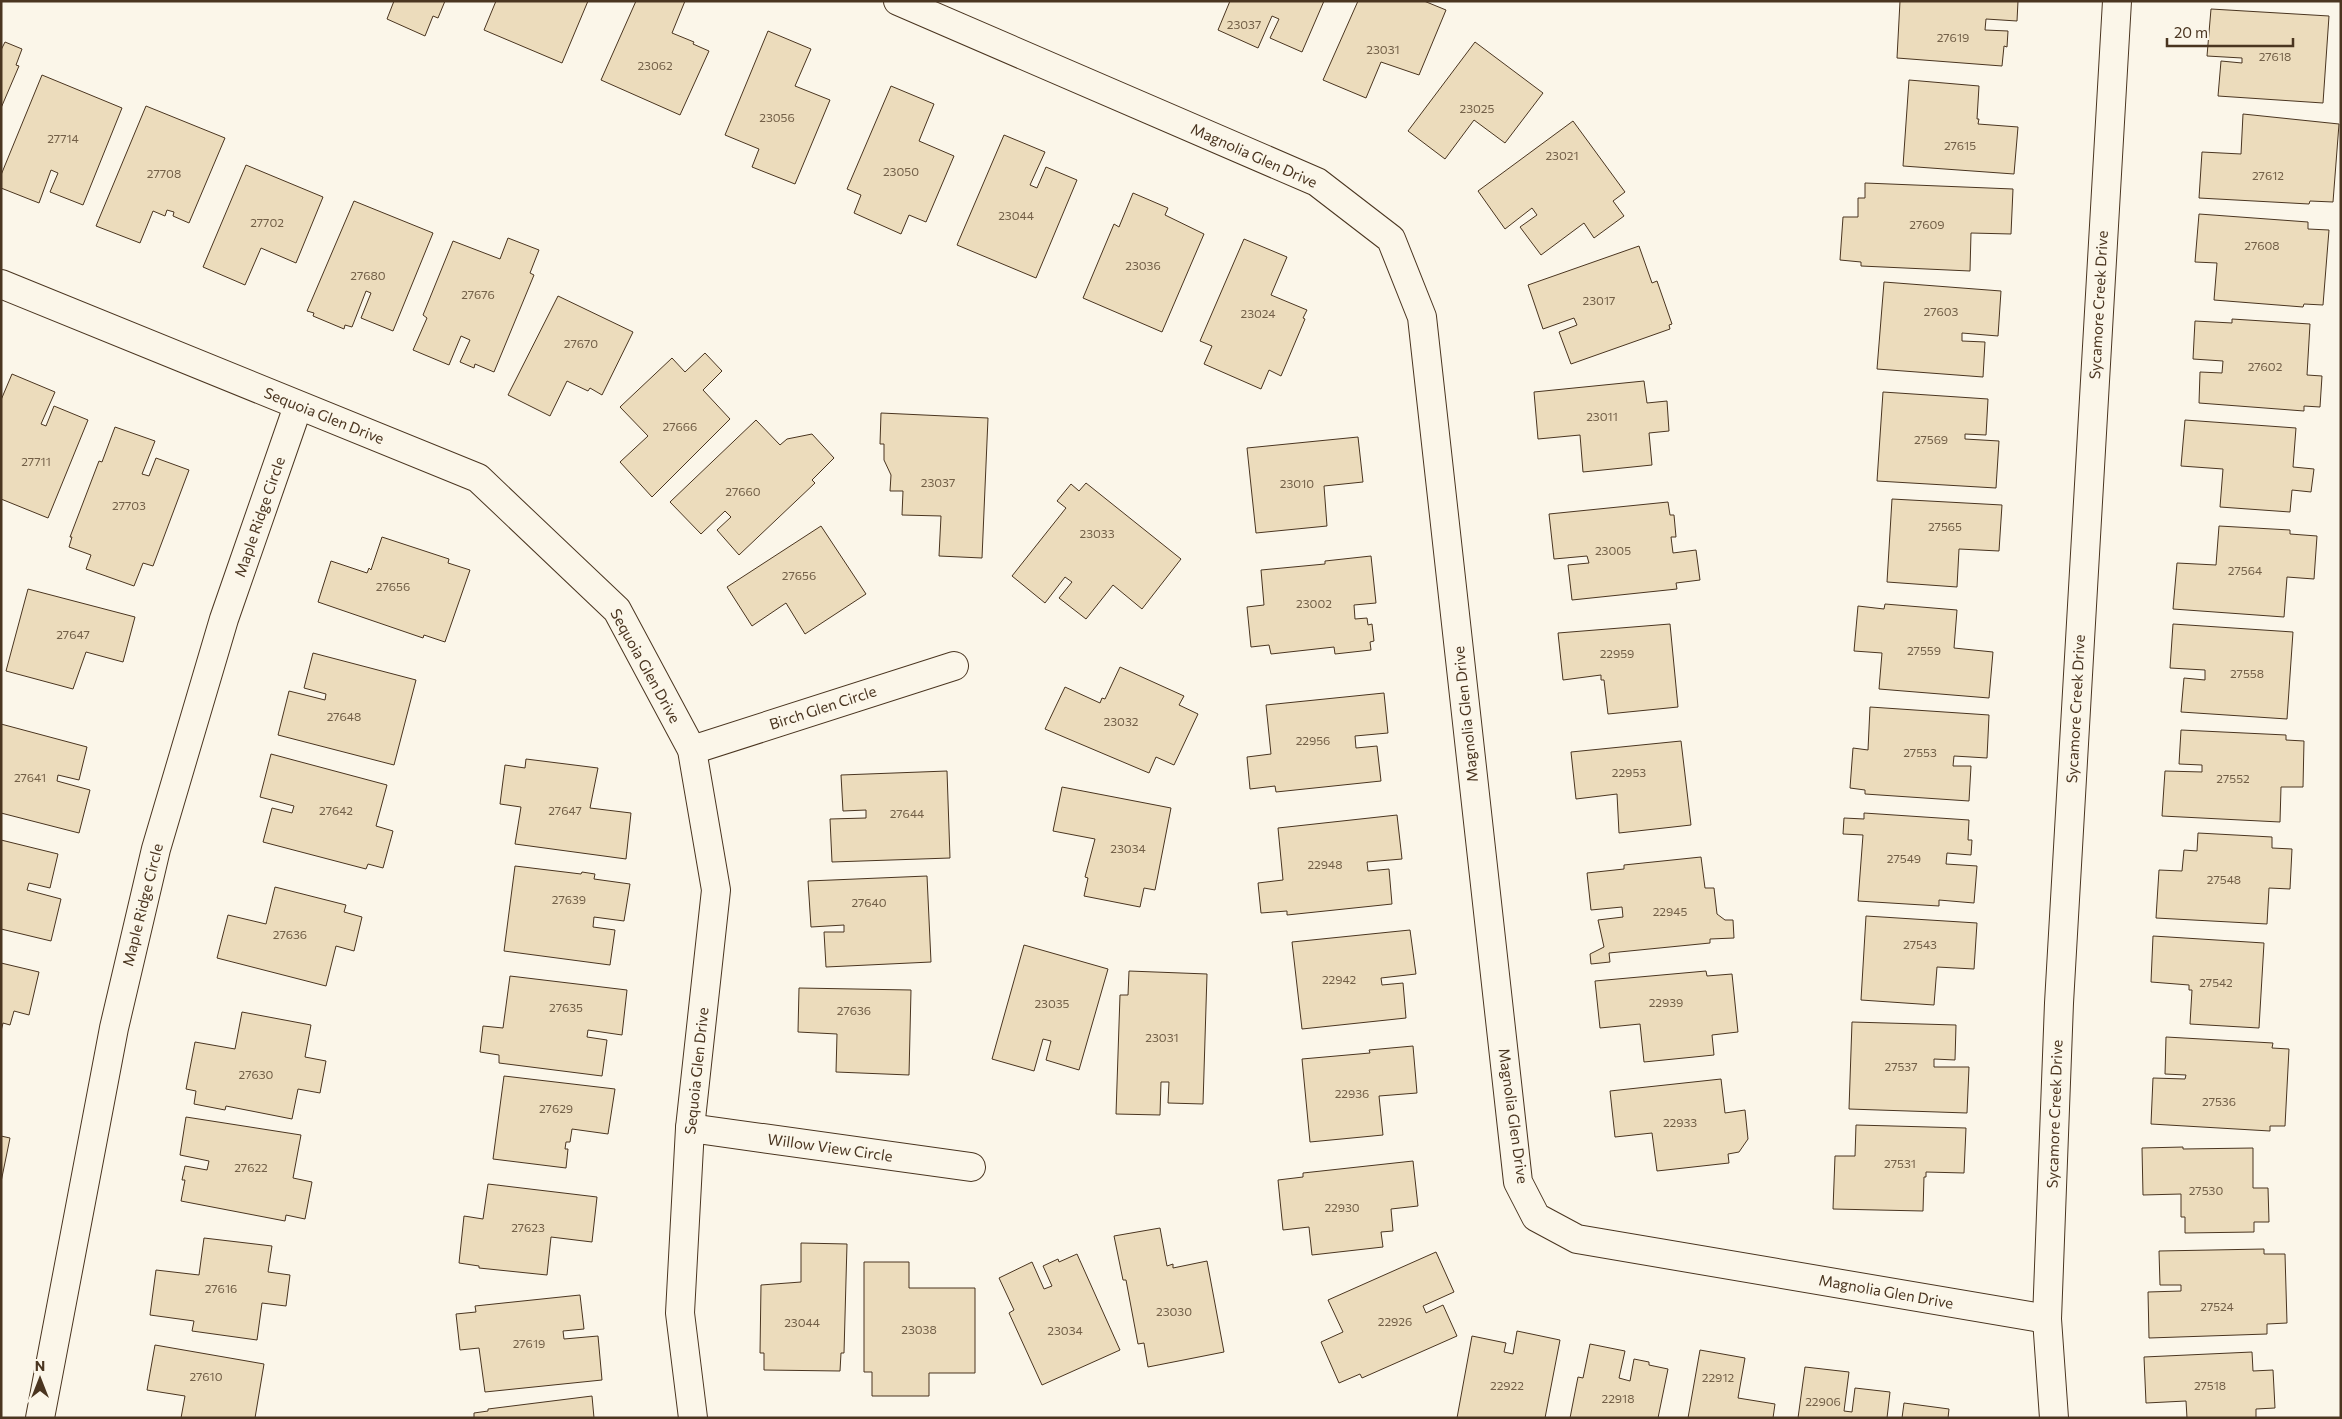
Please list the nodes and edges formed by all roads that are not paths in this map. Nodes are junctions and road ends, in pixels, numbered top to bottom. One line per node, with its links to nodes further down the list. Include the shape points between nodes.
1 (898, 1): 9 (street, Magnolia Glen Drive, via 1317,182 1391,239 1422,317 1518,1182 1536,1217 1577,1239)
2 (2117, 1): 9 (street, Sycamore Creek Drive, via 2060,993)
3 (1, 284): 4 (street, Sequoia Glen Drive)
4 (298, 406): 6 (street, Sequoia Glen Drive, via 478,478 617,610); 10 (street, Maple Ridge Circle, via 224,619 156,849 114,1028)
5 (954, 666): 6 (street, Birch Glen Circle)
6 (692, 750): 7 (street, Sequoia Glen Drive, via 716,890)
7 (690, 1128): 8 (street, Willow View Circle); 11 (street, Sequoia Glen Drive, via 680,1313)
8 (971, 1167)
9 (2047, 1319): 12 (street, Sycamore Creek Drive)
10 (40, 1418)
11 (693, 1418)
12 (2054, 1418)

